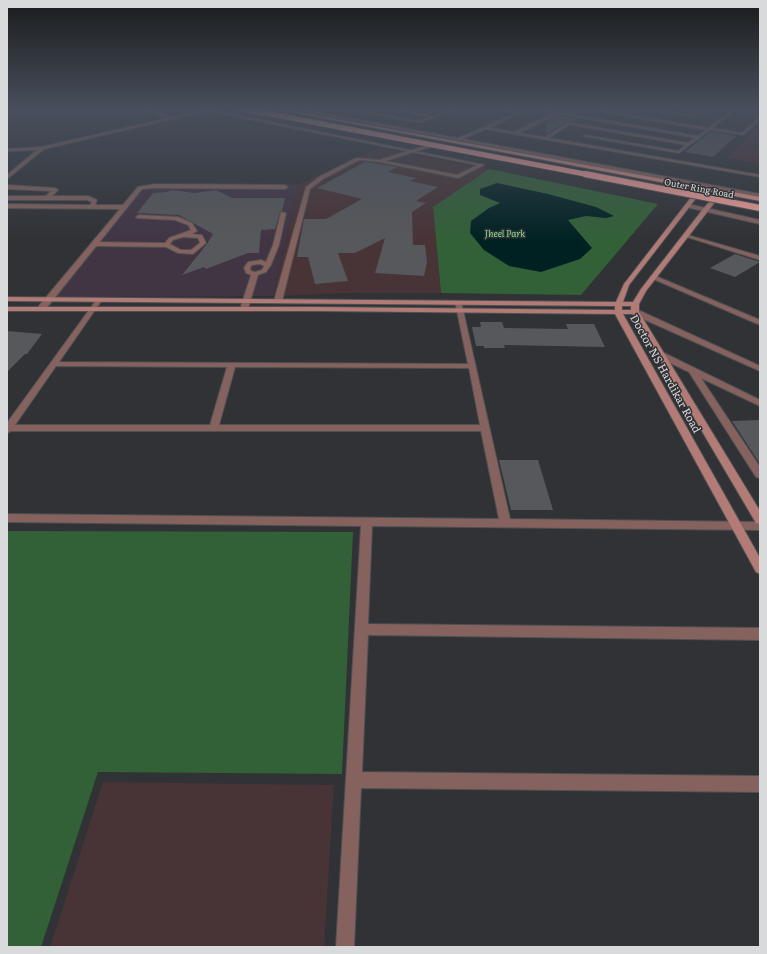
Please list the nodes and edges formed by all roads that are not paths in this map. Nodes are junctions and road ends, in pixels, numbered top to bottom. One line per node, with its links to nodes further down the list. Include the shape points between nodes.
1 (36, 154): 15 (street)
2 (404, 154): 11 (street)
3 (425, 154): 11 (street, via 482,165 458,177)
4 (467, 154): 16 (main road, Outer Ring Road)
5 (474, 154): 29 (highway, bridge)
6 (500, 154): 24 (highway)
7 (515, 154): 13 (main road, Outer Ring Road)
8 (534, 154): 19 (street)
9 (628, 154): 12 (street)
10 (678, 154): 12 (street)
11 (379, 161): 48 (street, via 353,161 308,188)
12 (671, 161): 14 (street)
13 (615, 172): 16 (main road); 19 (main road, Outer Ring Road)
14 (760, 176)
15 (7, 178)
16 (610, 181): 22 (main road, Outer Ring Road)
17 (7, 187): 21 (street, via 55,190)
18 (285, 187): 28 (street, via 145,187 140,188)
19 (760, 197)
20 (7, 198): 21 (street)
21 (47, 198): 27 (street, via 88,198 95,201)
22 (694, 198): 23 (main road, Outer Ring Road); 26 (street)
23 (714, 201): 29 (main road, Outer Ring Road); 30 (street, Doctor NS Hardikar Road)
24 (760, 202)
25 (7, 206): 27 (street)
26 (688, 206): 30 (street); 50 (street, via 626,285)
27 (91, 207): 28 (street)
28 (125, 207): 32 (street)
29 (760, 209)
30 (705, 210): 35 (street); 36 (street, Doctor NS Hardikar Road)
31 (18, 213): 32 (street)
32 (119, 213): 38 (street)
33 (283, 213): 41 (street, via 276,245)
34 (139, 217): 37 (street, via 176,218 190,224 194,231)
35 (760, 222)
36 (686, 235): 40 (street); 43 (street, Doctor NS Hardikar Road)
37 (183, 236): 39 (street, via 171,239); 39 (street, via 200,236 202,243 193,252 180,252)
38 (94, 244): 39 (street); 45 (street)
39 (167, 245)
40 (760, 258)
41 (268, 265): 42 (street, via 264,271); 42 (street, via 261,262 250,263 246,268 248,272)
42 (256, 274): 47 (street)
43 (653, 278): 51 (street, Doctor NS Hardikar Road); 56 (street)
44 (7, 299): 45 (street)
45 (48, 299): 46 (street); 53 (street)
46 (99, 300): 47 (street); 54 (street)
47 (246, 300): 48 (street); 55 (street)
48 (278, 301): 49 (street)
49 (460, 306): 50 (street); 55 (street); 60 (street)
50 (619, 308): 51 (street); 73 (street, Doctor NS Hardikar Road)
51 (635, 308): 57 (street, Doctor NS Hardikar Road); 61 (street)
52 (7, 309): 53 (street)
53 (41, 309): 54 (street)
54 (93, 309): 55 (street); 58 (street)
55 (244, 309)
56 (760, 323)
57 (661, 356): 62 (street); 70 (street, Doctor NS Hardikar Road)
58 (54, 364): 59 (street); 67 (street)
59 (232, 364): 60 (street); 65 (street)
60 (473, 366): 66 (street)
61 (760, 369)
62 (692, 370): 63 (street); 68 (street)
63 (757, 402): 64 (street)
64 (760, 408)
65 (214, 428): 66 (street); 67 (street)
66 (486, 428): 72 (street)
67 (8, 429)
68 (760, 475)
69 (7, 518): 71 (street)
70 (760, 520)
71 (367, 522): 72 (street); 76 (street)
72 (505, 524): 73 (street)
73 (736, 526): 74 (street); 75 (street, Doctor NS Hardikar Road)
74 (760, 526)
75 (760, 569)
76 (362, 629): 77 (street); 78 (street)
77 (760, 634)
78 (354, 780): 79 (street); 80 (street)
79 (760, 784)
80 (345, 947)

